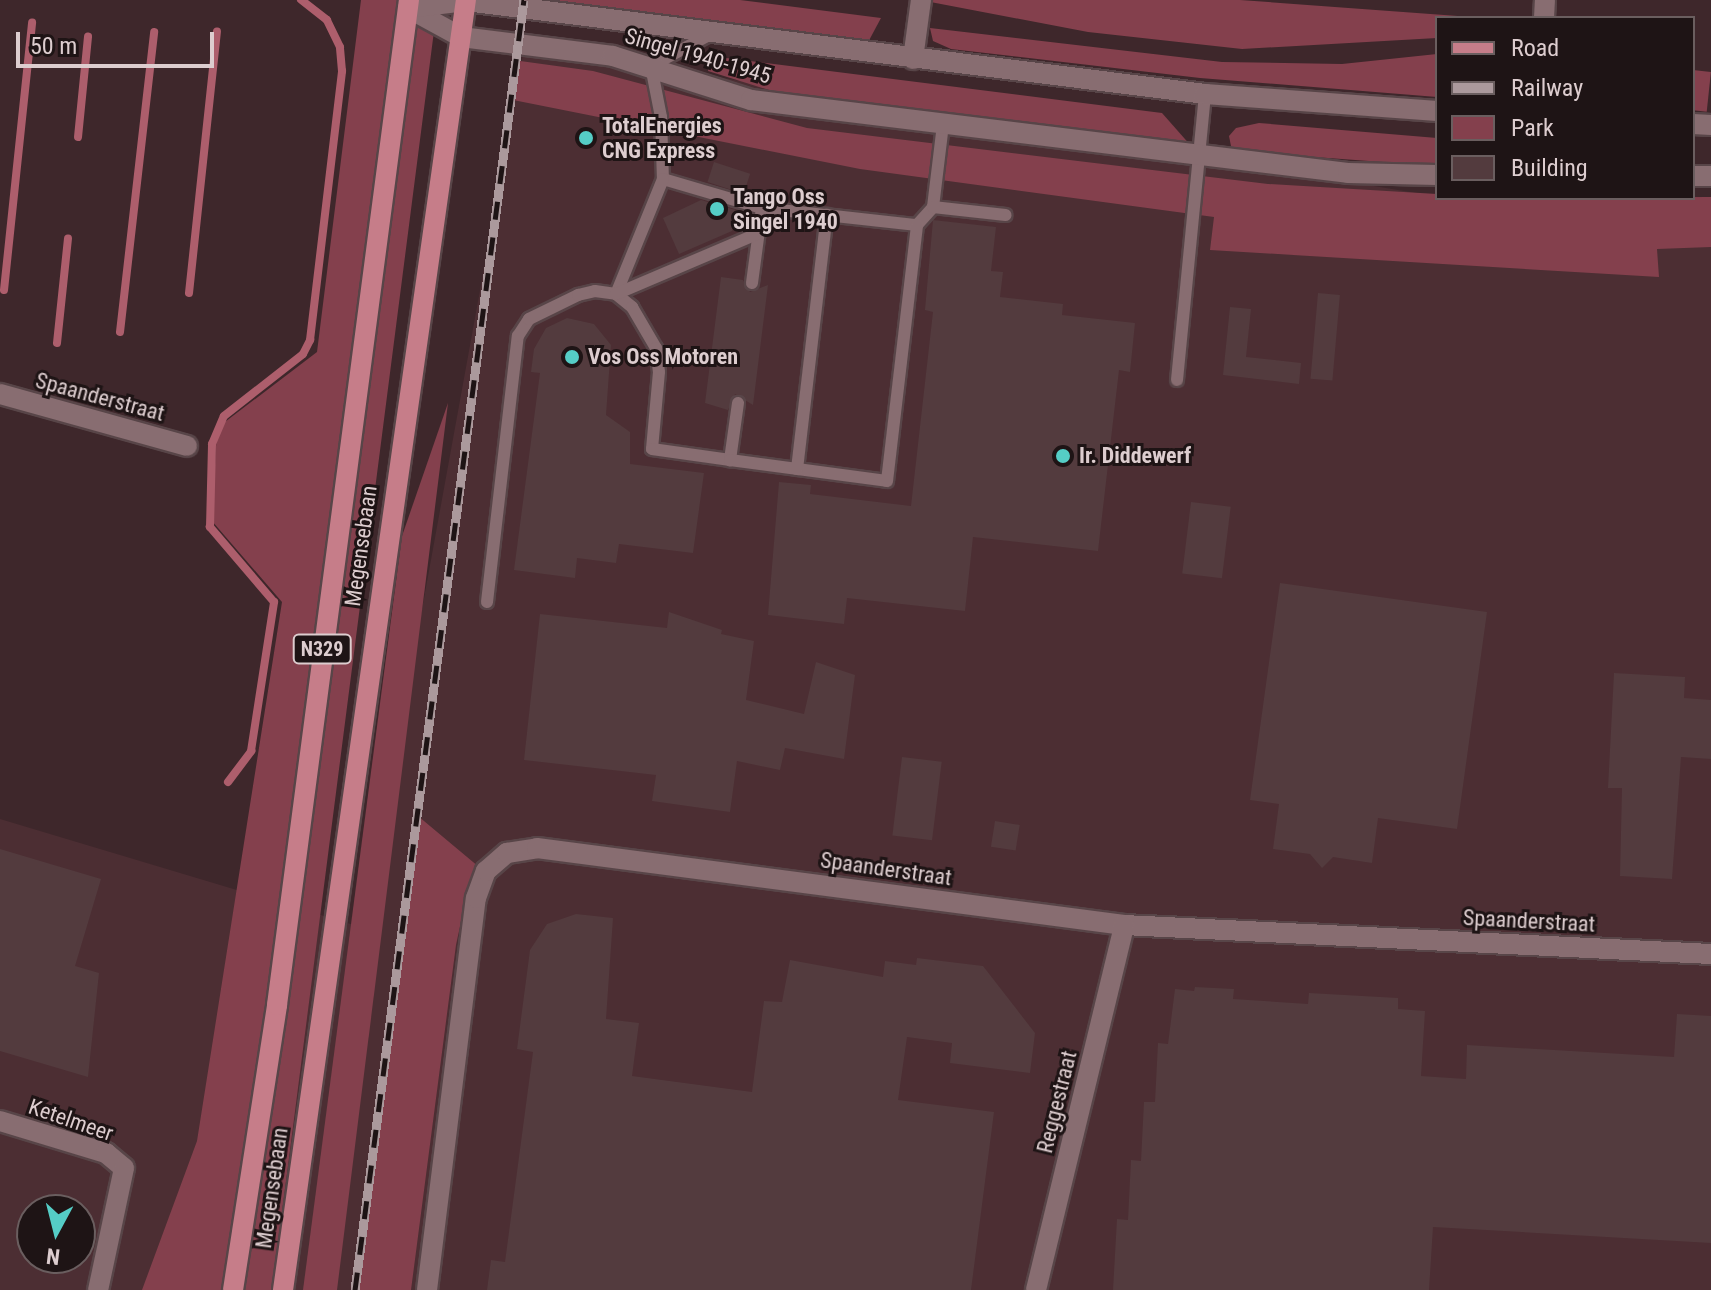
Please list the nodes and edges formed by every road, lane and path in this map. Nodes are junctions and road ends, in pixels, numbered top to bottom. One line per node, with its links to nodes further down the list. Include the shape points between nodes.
1 (921, 0): 6 (street)
2 (466, 1): 3 (street, Singel 1940-1945); 4 (street, Singel 1940-1945); 5 (main road, Megensebaan / N329)
3 (409, 4): 5 (street, Singel 1940-1945); 33 (main road, Megensebaan / N329, via 277,1005)
4 (712, 33): 6 (street, Singel 1940-1945); 7 (lane)
5 (461, 37): 7 (street, Singel 1940-1945, via 613,56); 34 (main road, Megensebaan / N329)
6 (913, 59): 8 (street, Singel 1940-1945)
7 (651, 66): 10 (street, Singel 1940-1945, via 751,100); 13 (lane, via 661,117)
8 (1205, 94): 9 (street, Singel 1940-1945); 11 (lane)
9 (1435, 111)
10 (943, 124): 11 (street, Singel 1940-1945); 14 (lane)
11 (1201, 155): 12 (street, Singel 1940-1945, via 1348,173); 22 (lane)
12 (1435, 175)
13 (663, 179): 15 (lane); 21 (lane)
14 (933, 207): 17 (lane); 18 (lane)
15 (762, 208): 16 (lane); 19 (lane)
16 (827, 215): 18 (lane); 27 (lane)
17 (1006, 215)
18 (917, 225): 27 (lane, via 887,481)
19 (759, 233): 20 (lane); 21 (lane)
20 (752, 283)
21 (616, 294): 26 (lane, via 632,307 656,348 652,449); 28 (lane, via 595,291 544,308 518,336)
22 (1177, 380)
23 (0, 394): 25 (street, Spaanderstraat)
24 (738, 403): 26 (lane)
25 (187, 446)
26 (730, 460): 27 (lane)
27 (797, 469)
28 (487, 602)
29 (1124, 925): 30 (street, Spaanderstraat); 35 (street, Spaanderstraat, via 537,848 507,853 486,871 476,898); 36 (street, Reggestraat)
30 (1711, 954)
31 (0, 1121): 32 (street, Ketelmeer, via 106,1153 124,1168)
32 (98, 1290)
33 (233, 1290)
34 (283, 1290)
35 (427, 1290)
36 (1036, 1290)

